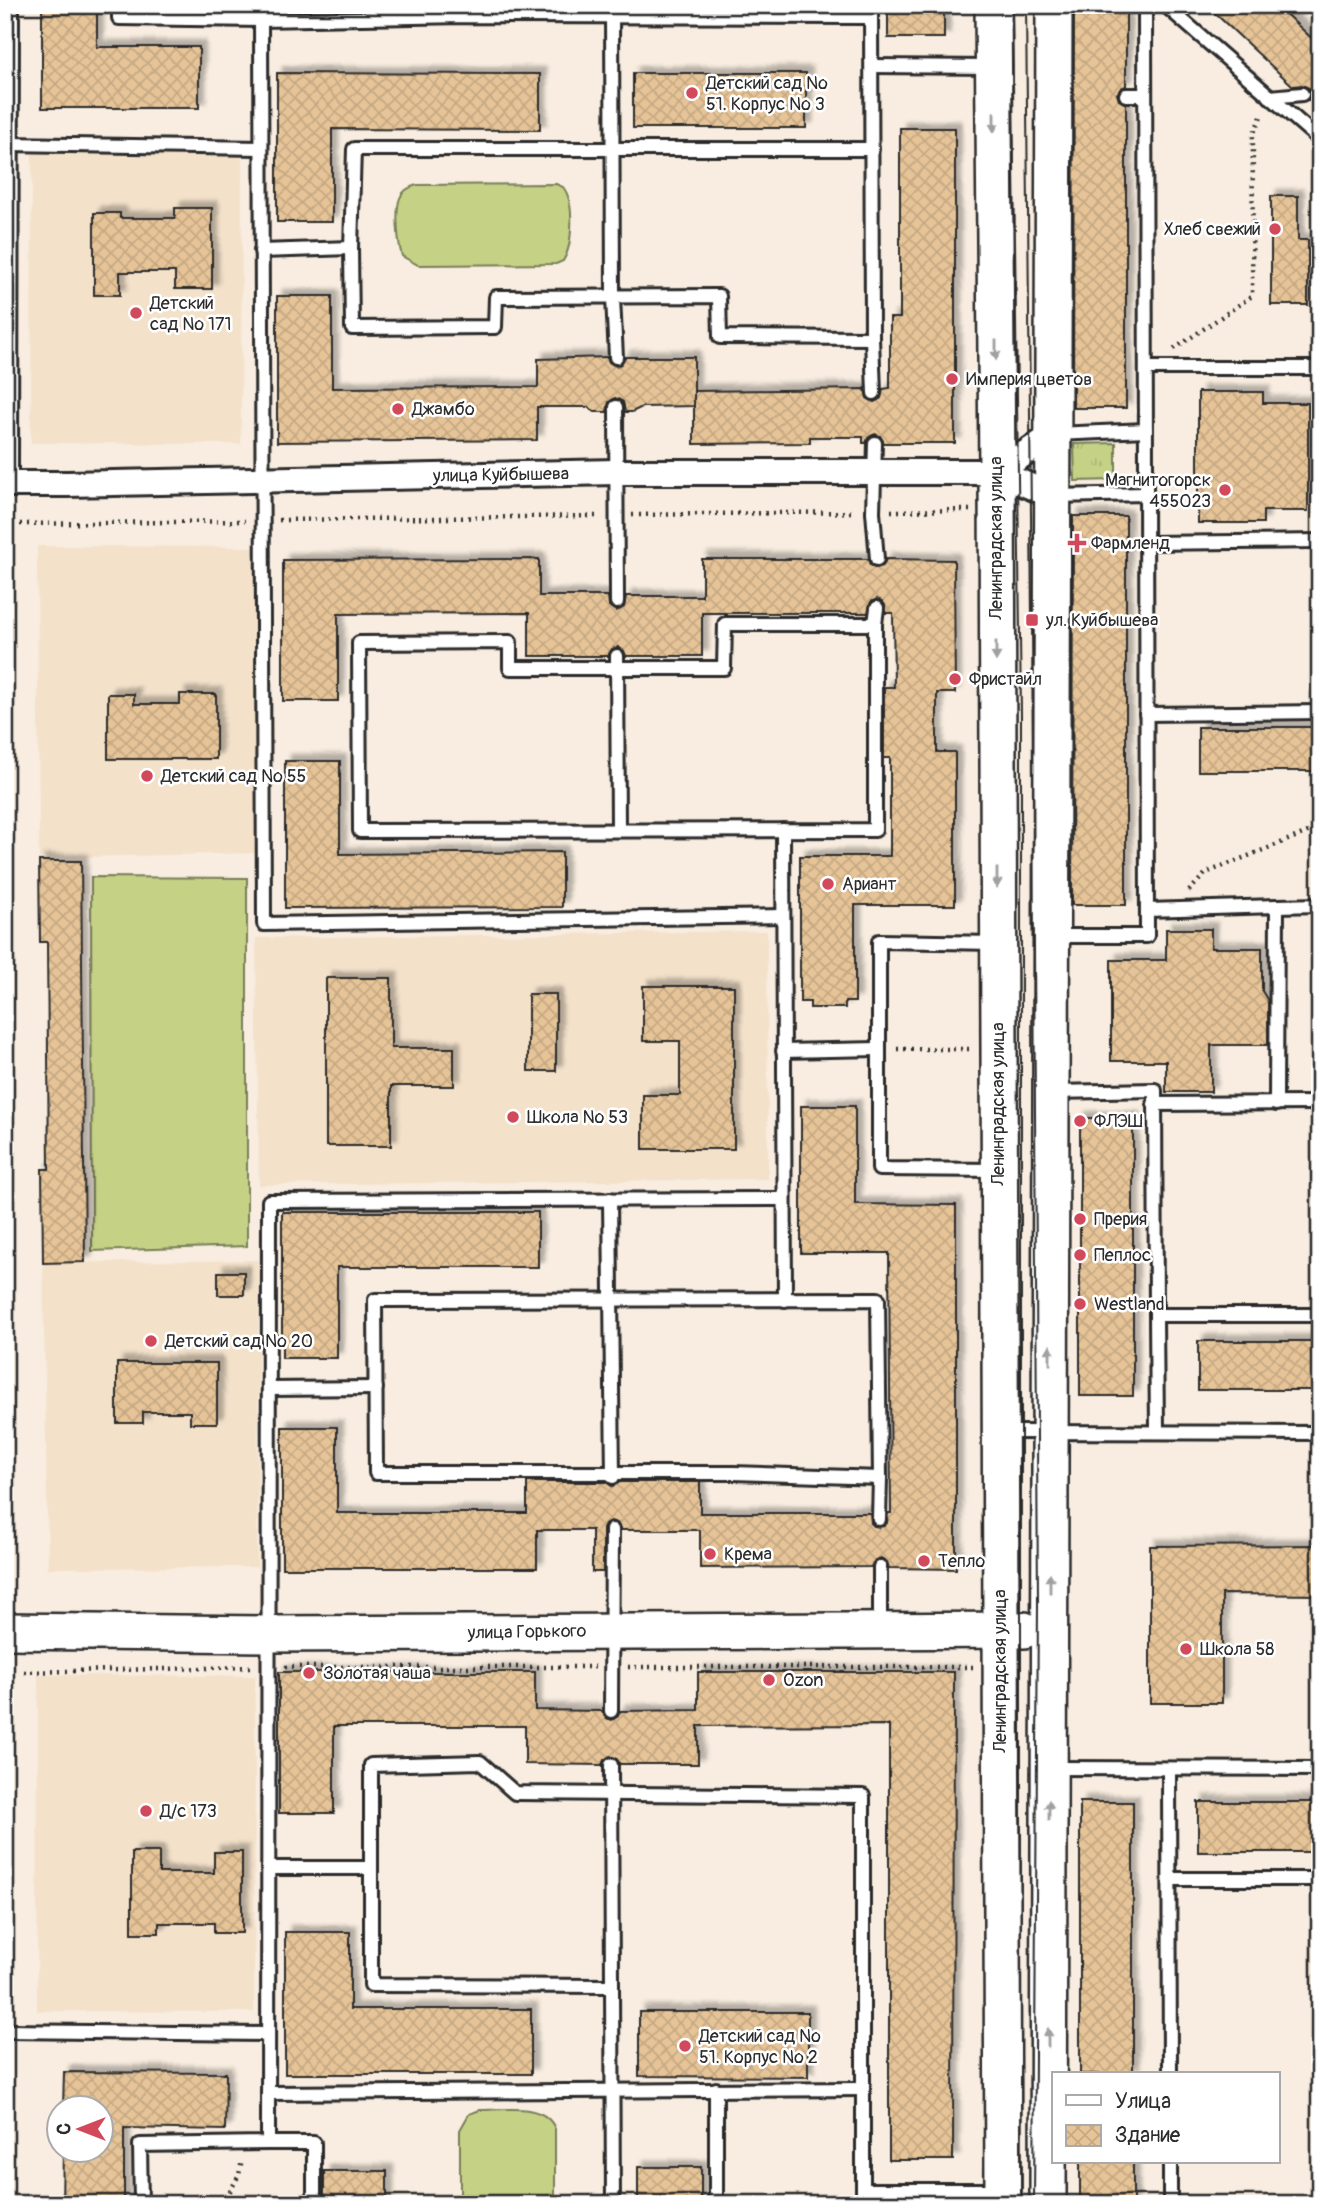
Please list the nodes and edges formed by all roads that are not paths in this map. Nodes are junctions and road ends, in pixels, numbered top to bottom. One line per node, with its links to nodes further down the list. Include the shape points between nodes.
1 (6, 5): 17 (street)
2 (119, 5): 10 (lane, via 119,18)
3 (993, 5): 12 (main road, Ленинградская улица)
4 (1054, 5): 33 (main road, via 1060,95)
5 (1145, 5): 15 (lane)
6 (1165, 5): 16 (lane)
7 (464, 11): 8 (lane); 10 (lane)
8 (612, 11): 9 (lane); 21 (lane)
9 (871, 11): 11 (lane)
10 (261, 20): 20 (lane)
11 (872, 66): 12 (lane); 22 (lane)
12 (994, 67): 37 (main road, Ленинградская улица, one-way to 37)
13 (1302, 94): 16 (lane)
14 (1126, 95): 15 (lane)
15 (1145, 95): 28 (lane)
16 (1270, 97): 18 (lane)
17 (5, 119): 19 (street)
18 (1320, 140)
19 (6, 144): 20 (lane); 38 (street)
20 (261, 148): 24 (lane)
21 (614, 149): 22 (lane); 23 (lane, via 354,149); 25 (lane)
22 (872, 149): 26 (lane)
23 (351, 248): 24 (lane); 25 (lane, via 352,328 495,327 496,297)
24 (261, 251): 39 (lane)
25 (613, 298): 26 (lane, via 719,296 720,337); 27 (lane)
26 (872, 338): 30 (lane)
27 (616, 357)
28 (1146, 368): 29 (lane); 32 (lane)
29 (1320, 368)
30 (874, 394)
31 (616, 407): 35 (lane)
32 (1146, 430): 33 (lane); 41 (lane)
33 (1052, 435): 37 (street); 42 (main road)
34 (875, 443): 36 (lane)
35 (616, 472): 36 (street, улица Куйбышева); 39 (street, улица Куйбышева); 46 (lane)
36 (874, 472): 37 (street, улица Куйбышева); 45 (lane)
37 (997, 472): 42 (street, улица Куйбышева); 59 (main road, Ленинградская улица, one-way to 59)
38 (5, 475)
39 (263, 480): 40 (street, улица Куйбышева); 57 (lane, via 264,924)
40 (5, 484)
41 (1146, 494): 42 (lane); 44 (lane)
42 (1052, 496): 58 (main road)
43 (1320, 541): 44 (lane)
44 (1146, 543): 51 (lane)
45 (877, 559)
46 (617, 602)
47 (877, 608): 48 (lane)
48 (875, 624): 49 (lane, via 725,624 724,668); 53 (lane, via 875,830)
49 (617, 662): 52 (lane); 52 (lane, via 510,668 510,642 359,643 360,831)
50 (1320, 712): 51 (lane)
51 (1146, 713): 56 (lane)
52 (618, 829): 53 (lane)
53 (783, 830): 57 (lane)
54 (1320, 905): 55 (lane)
55 (1277, 906): 56 (lane); 65 (lane)
56 (1147, 910): 58 (lane, via 1147,936)
57 (783, 916): 61 (lane)
58 (1051, 936): 62 (main road)
59 (998, 943): 60 (lane, via 879,942); 66 (main road, Ленинградская улица)
60 (878, 1049): 61 (lane); 66 (lane, via 879,1169)
61 (783, 1051): 68 (lane)
62 (1051, 1092): 64 (lane, via 1155,1090); 75 (main road, one-way to 62)
63 (1320, 1103): 65 (lane)
64 (1154, 1104): 65 (lane); 71 (lane)
65 (1276, 1104)
66 (999, 1170): 76 (main road, Ленинградская улица)
67 (610, 1199): 68 (lane); 69 (lane); 74 (lane, via 269,1201)
68 (784, 1199): 70 (lane)
69 (612, 1300): 70 (lane); 73 (lane, via 375,1300); 79 (lane)
70 (785, 1300): 80 (lane, via 878,1299)
71 (1156, 1315): 72 (lane); 77 (lane)
72 (1320, 1315)
73 (376, 1388): 74 (lane); 79 (lane, via 376,1473)
74 (269, 1389): 89 (lane)
75 (1050, 1431): 76 (lane); 77 (lane); 86 (main road, one-way to 75)
76 (1000, 1432): 85 (main road, Ленинградская улица)
77 (1157, 1432): 78 (lane)
78 (1320, 1433)
79 (613, 1475): 80 (lane)
80 (880, 1478): 81 (lane)
81 (879, 1519)
82 (612, 1530): 88 (lane)
83 (880, 1567): 84 (lane)
84 (880, 1630): 85 (main road, улица Горького); 88 (main road, улица Горького)
85 (1000, 1630): 86 (main road, улица Горького); 112 (main road, Ленинградская улица)
86 (1049, 1630): 92 (main road)
87 (5, 1631): 89 (main road, улица Горького)
88 (611, 1631): 89 (main road, улица Горького); 90 (lane)
89 (268, 1651): 96 (lane)
90 (611, 1711)
91 (611, 1765): 95 (lane)
92 (1049, 1768): 93 (lane); 108 (main road, one-way to 92)
93 (1169, 1769): 94 (lane); 98 (lane)
94 (1320, 1769)
95 (611, 1794): 97 (lane, via 515,1793 480,1762 371,1765); 100 (lane); 105 (lane, via 863,1796)
96 (268, 1868): 97 (lane); 102 (lane)
97 (370, 1868): 100 (lane, via 370,1985)
98 (1170, 1879): 99 (lane); 103 (lane)
99 (1320, 1879)
100 (611, 1986): 106 (lane)
101 (5, 2031): 102 (lane)
102 (268, 2034): 107 (lane)
103 (1170, 2072)
104 (716, 2089): 105 (lane); 106 (lane); 116 (lane)
105 (863, 2089): 111 (lane)
106 (612, 2091): 107 (lane); 115 (lane)
107 (268, 2093): 109 (lane)
108 (1051, 2101): 117 (main road)
109 (268, 2143): 113 (lane, via 140,2145); 114 (lane, via 314,2143)
110 (1170, 2164): 118 (lane)
111 (863, 2197): 112 (lane)
112 (1003, 2197)
113 (141, 2204)
114 (314, 2204)
115 (613, 2204)
116 (716, 2204)
117 (1048, 2204)
118 (1170, 2204)

